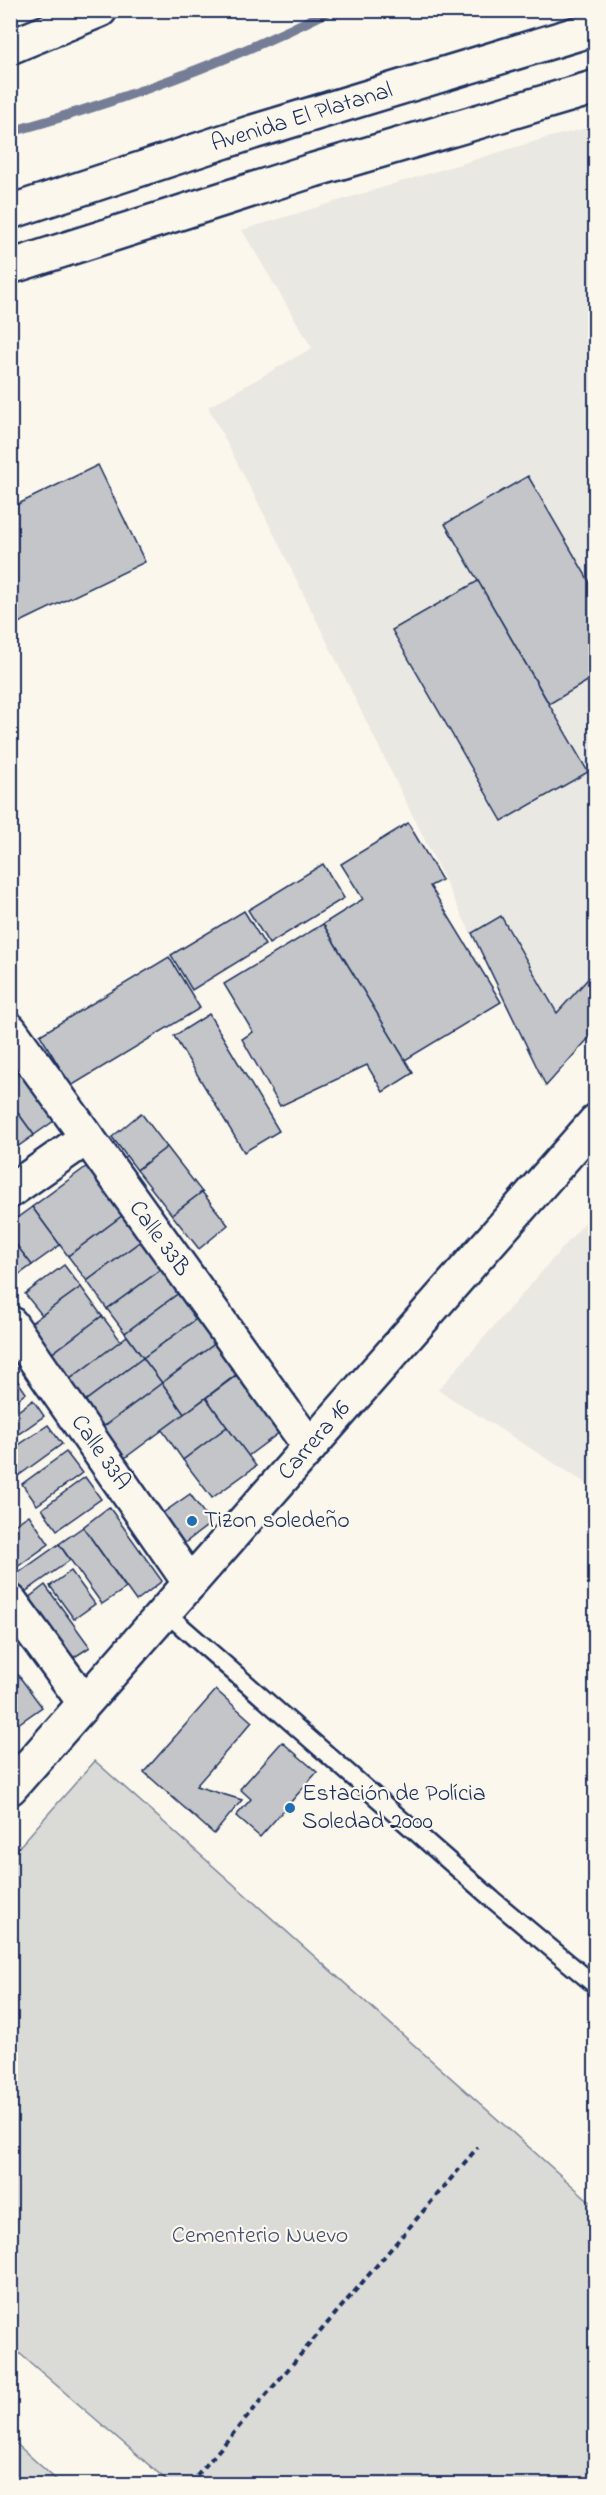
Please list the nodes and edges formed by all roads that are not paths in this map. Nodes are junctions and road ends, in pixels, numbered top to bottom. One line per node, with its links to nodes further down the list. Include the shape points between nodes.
1 (100, 10): 3 (street)
2 (596, 28): 5 (street, Avenida El Platanal, via 254,132)
3 (10, 47)
4 (596, 87): 6 (street, via 314,170)
5 (10, 212)
6 (10, 267)
7 (10, 1030): 9 (street, Calle 33B)
8 (596, 1120): 12 (street, Carrera 16)
9 (86, 1138): 10 (street); 12 (street, Calle 33B)
10 (10, 1191)
11 (10, 1323): 13 (street, Calle 33A)
12 (310, 1447): 13 (street, Carrera 16)
13 (190, 1582): 15 (street, Carrera 16)
14 (10, 1600): 16 (street)
15 (164, 1611): 16 (street, Carrera 16); 18 (lane)
16 (84, 1702): 17 (street, Carrera 16)
17 (10, 1788)
18 (596, 1986)

